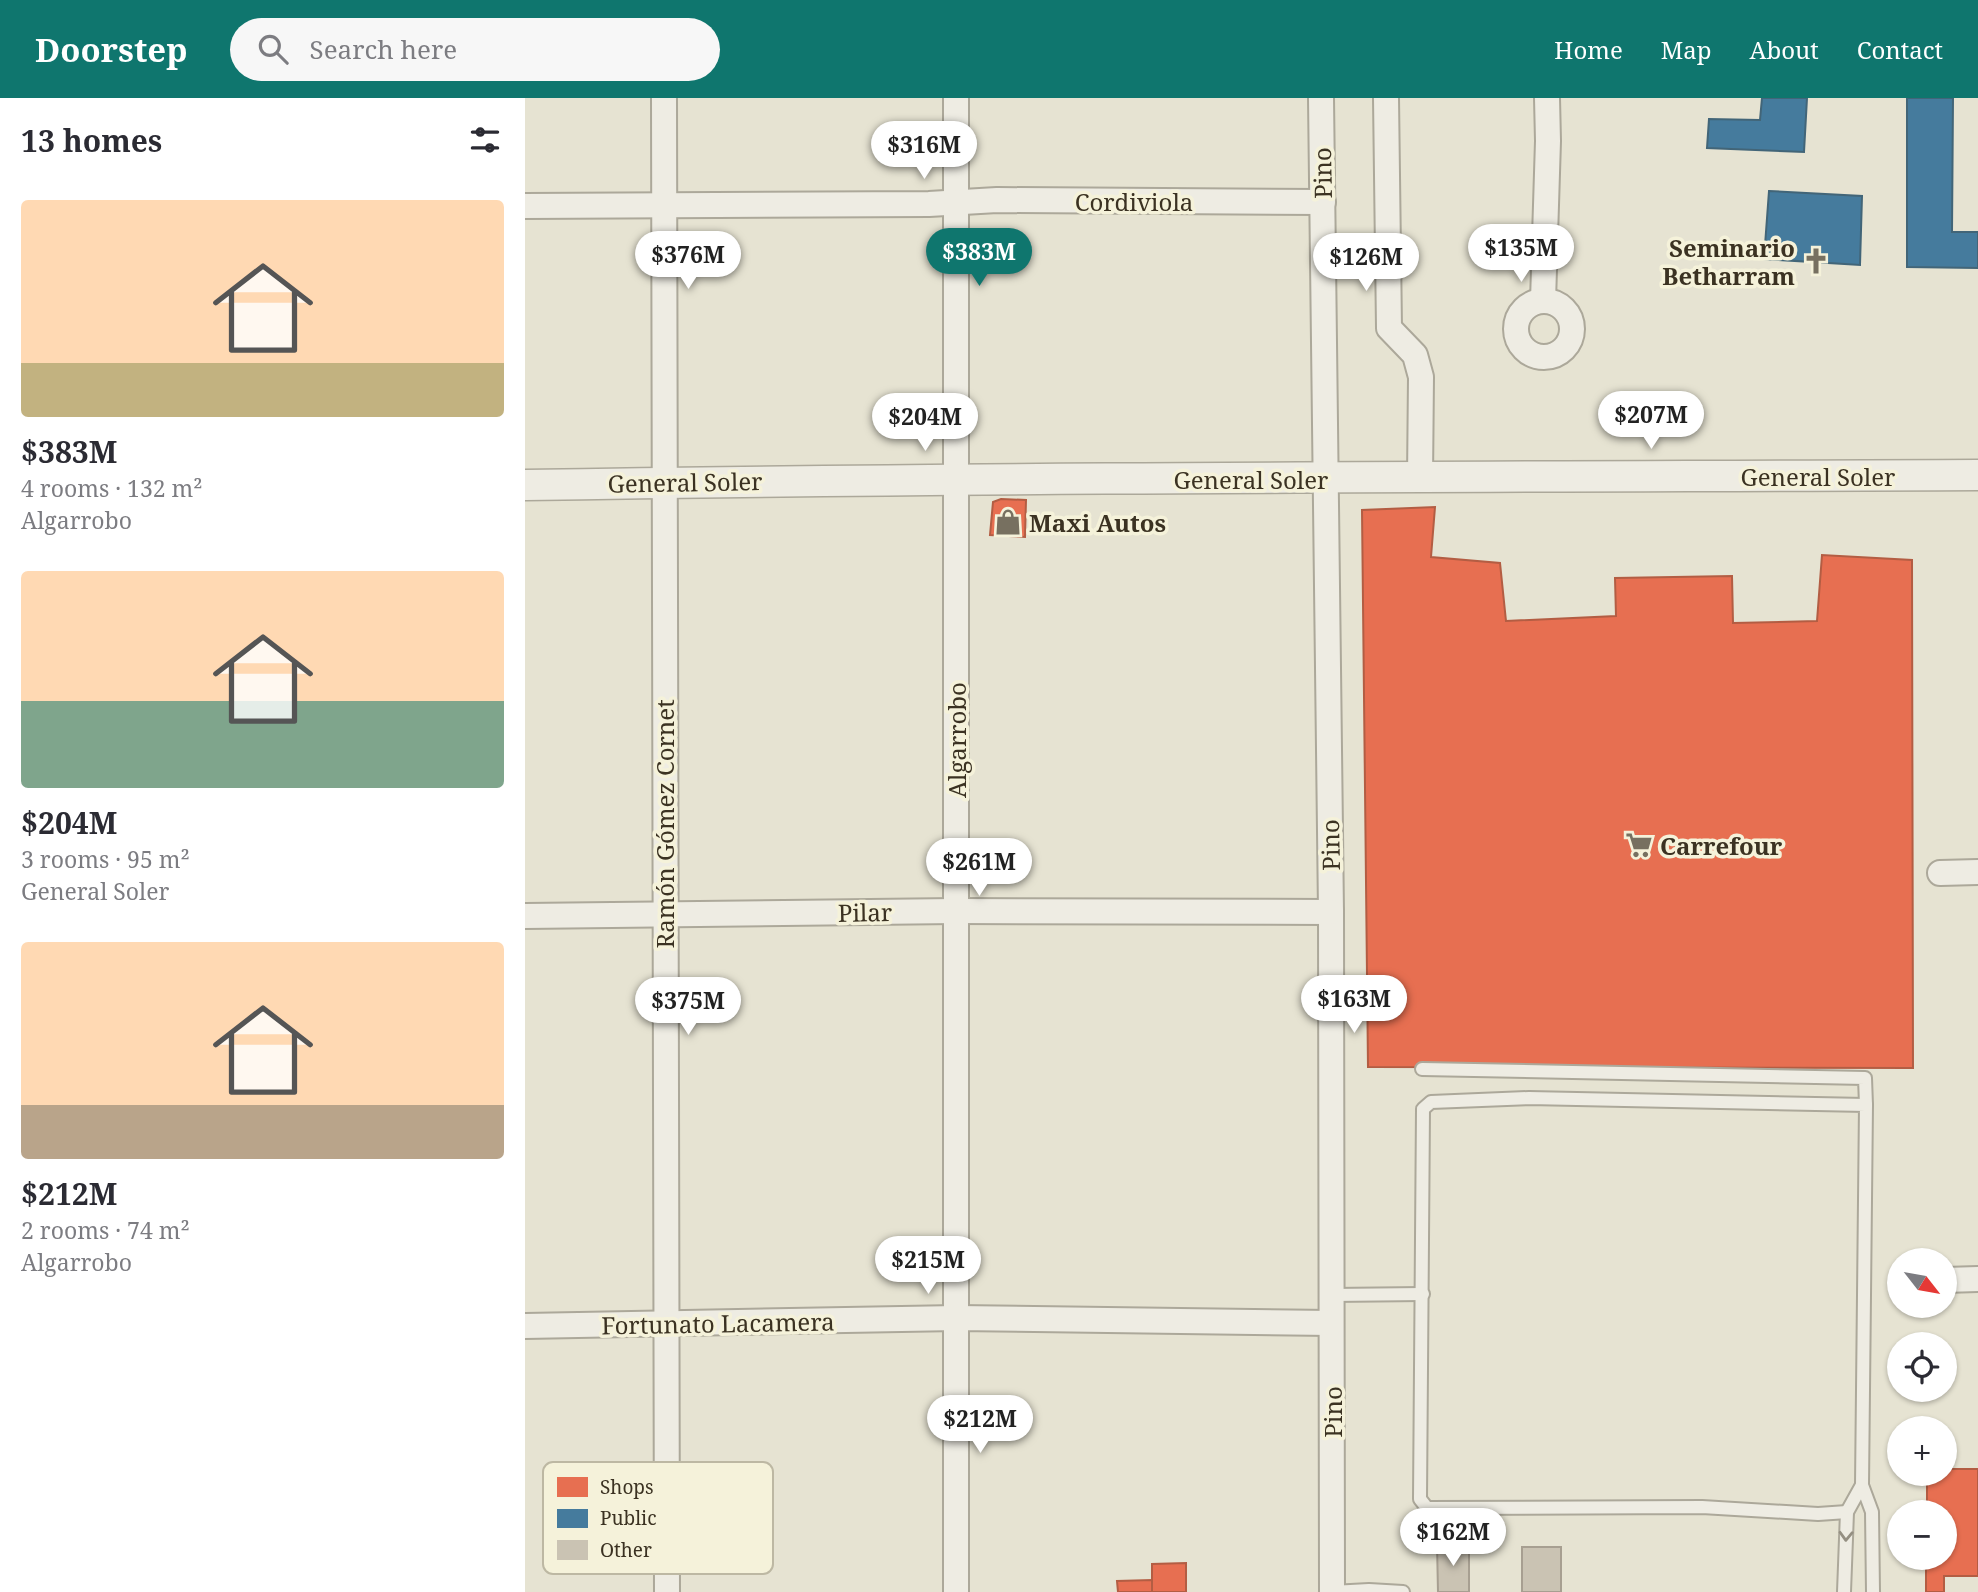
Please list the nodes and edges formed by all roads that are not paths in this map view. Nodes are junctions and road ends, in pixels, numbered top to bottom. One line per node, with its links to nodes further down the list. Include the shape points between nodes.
1 (664, 98): 8 (street, Ramón Gómez Cornet)
2 (956, 98): 6 (street, Algarrobo)
3 (1321, 98): 7 (street, Pino)
4 (1386, 98): 13 (street, via 1389,328 1415,355 1421,377)
5 (1546, 98): 10 (street)
6 (957, 201): 7 (street, Cordiviola); 8 (street, Cordiviola); 12 (street, Algarrobo)
7 (1323, 202): 14 (street, Pino)
8 (665, 205): 9 (street, Cordiviola); 15 (street, Ramón Gómez Cornet)
9 (525, 206)
10 (1543, 301)
11 (1978, 475): 13 (street, General Soler)
12 (955, 478): 14 (street, General Soler); 15 (street, General Soler); 19 (street, Algarrobo)
13 (1420, 478): 14 (street, General Soler)
14 (1325, 479): 20 (street, Pino)
15 (664, 482): 16 (street, General Soler); 21 (street, Ramón Gómez Cornet)
16 (525, 485)
17 (1978, 872): 18 (street)
18 (1940, 873)
19 (956, 911): 20 (street, Pilar); 21 (street, Pilar); 29 (street, Algarrobo)
20 (1331, 912): 28 (street, Pino)
21 (664, 915): 22 (street, Pilar); 31 (street, Ramón Gómez Cornet)
22 (525, 916)
23 (1422, 1069): 24 (lane, via 1865,1078)
24 (1865, 1105): 27 (lane, via 1529,1098 1431,1102 1423,1109); 34 (lane)
25 (1978, 1279): 26 (street)
26 (1957, 1280)
27 (1423, 1294): 28 (lane); 35 (lane, via 1420,1499 1427,1508 1702,1507)
28 (1332, 1295): 30 (street, Pino)
29 (957, 1318): 30 (street, Fortunato Lacamera); 31 (street, Fortunato Lacamera); 38 (street, Algarrobo)
30 (1331, 1323): 39 (street, Pino)
31 (666, 1325): 32 (street, Fortunato Lacamera); 33 (street, Ramón Gómez Cornet)
32 (525, 1326)
33 (667, 1462)
34 (1862, 1485): 35 (lane); 42 (lane, via 1872,1512)
35 (1847, 1512): 41 (lane, one-way to 41)
36 (667, 1574): 37 (street, Ramón Gómez Cornet)
37 (667, 1592)
38 (956, 1592)
39 (1332, 1592): 40 (lane)
40 (1403, 1592)
41 (1844, 1592)
42 (1873, 1592)

